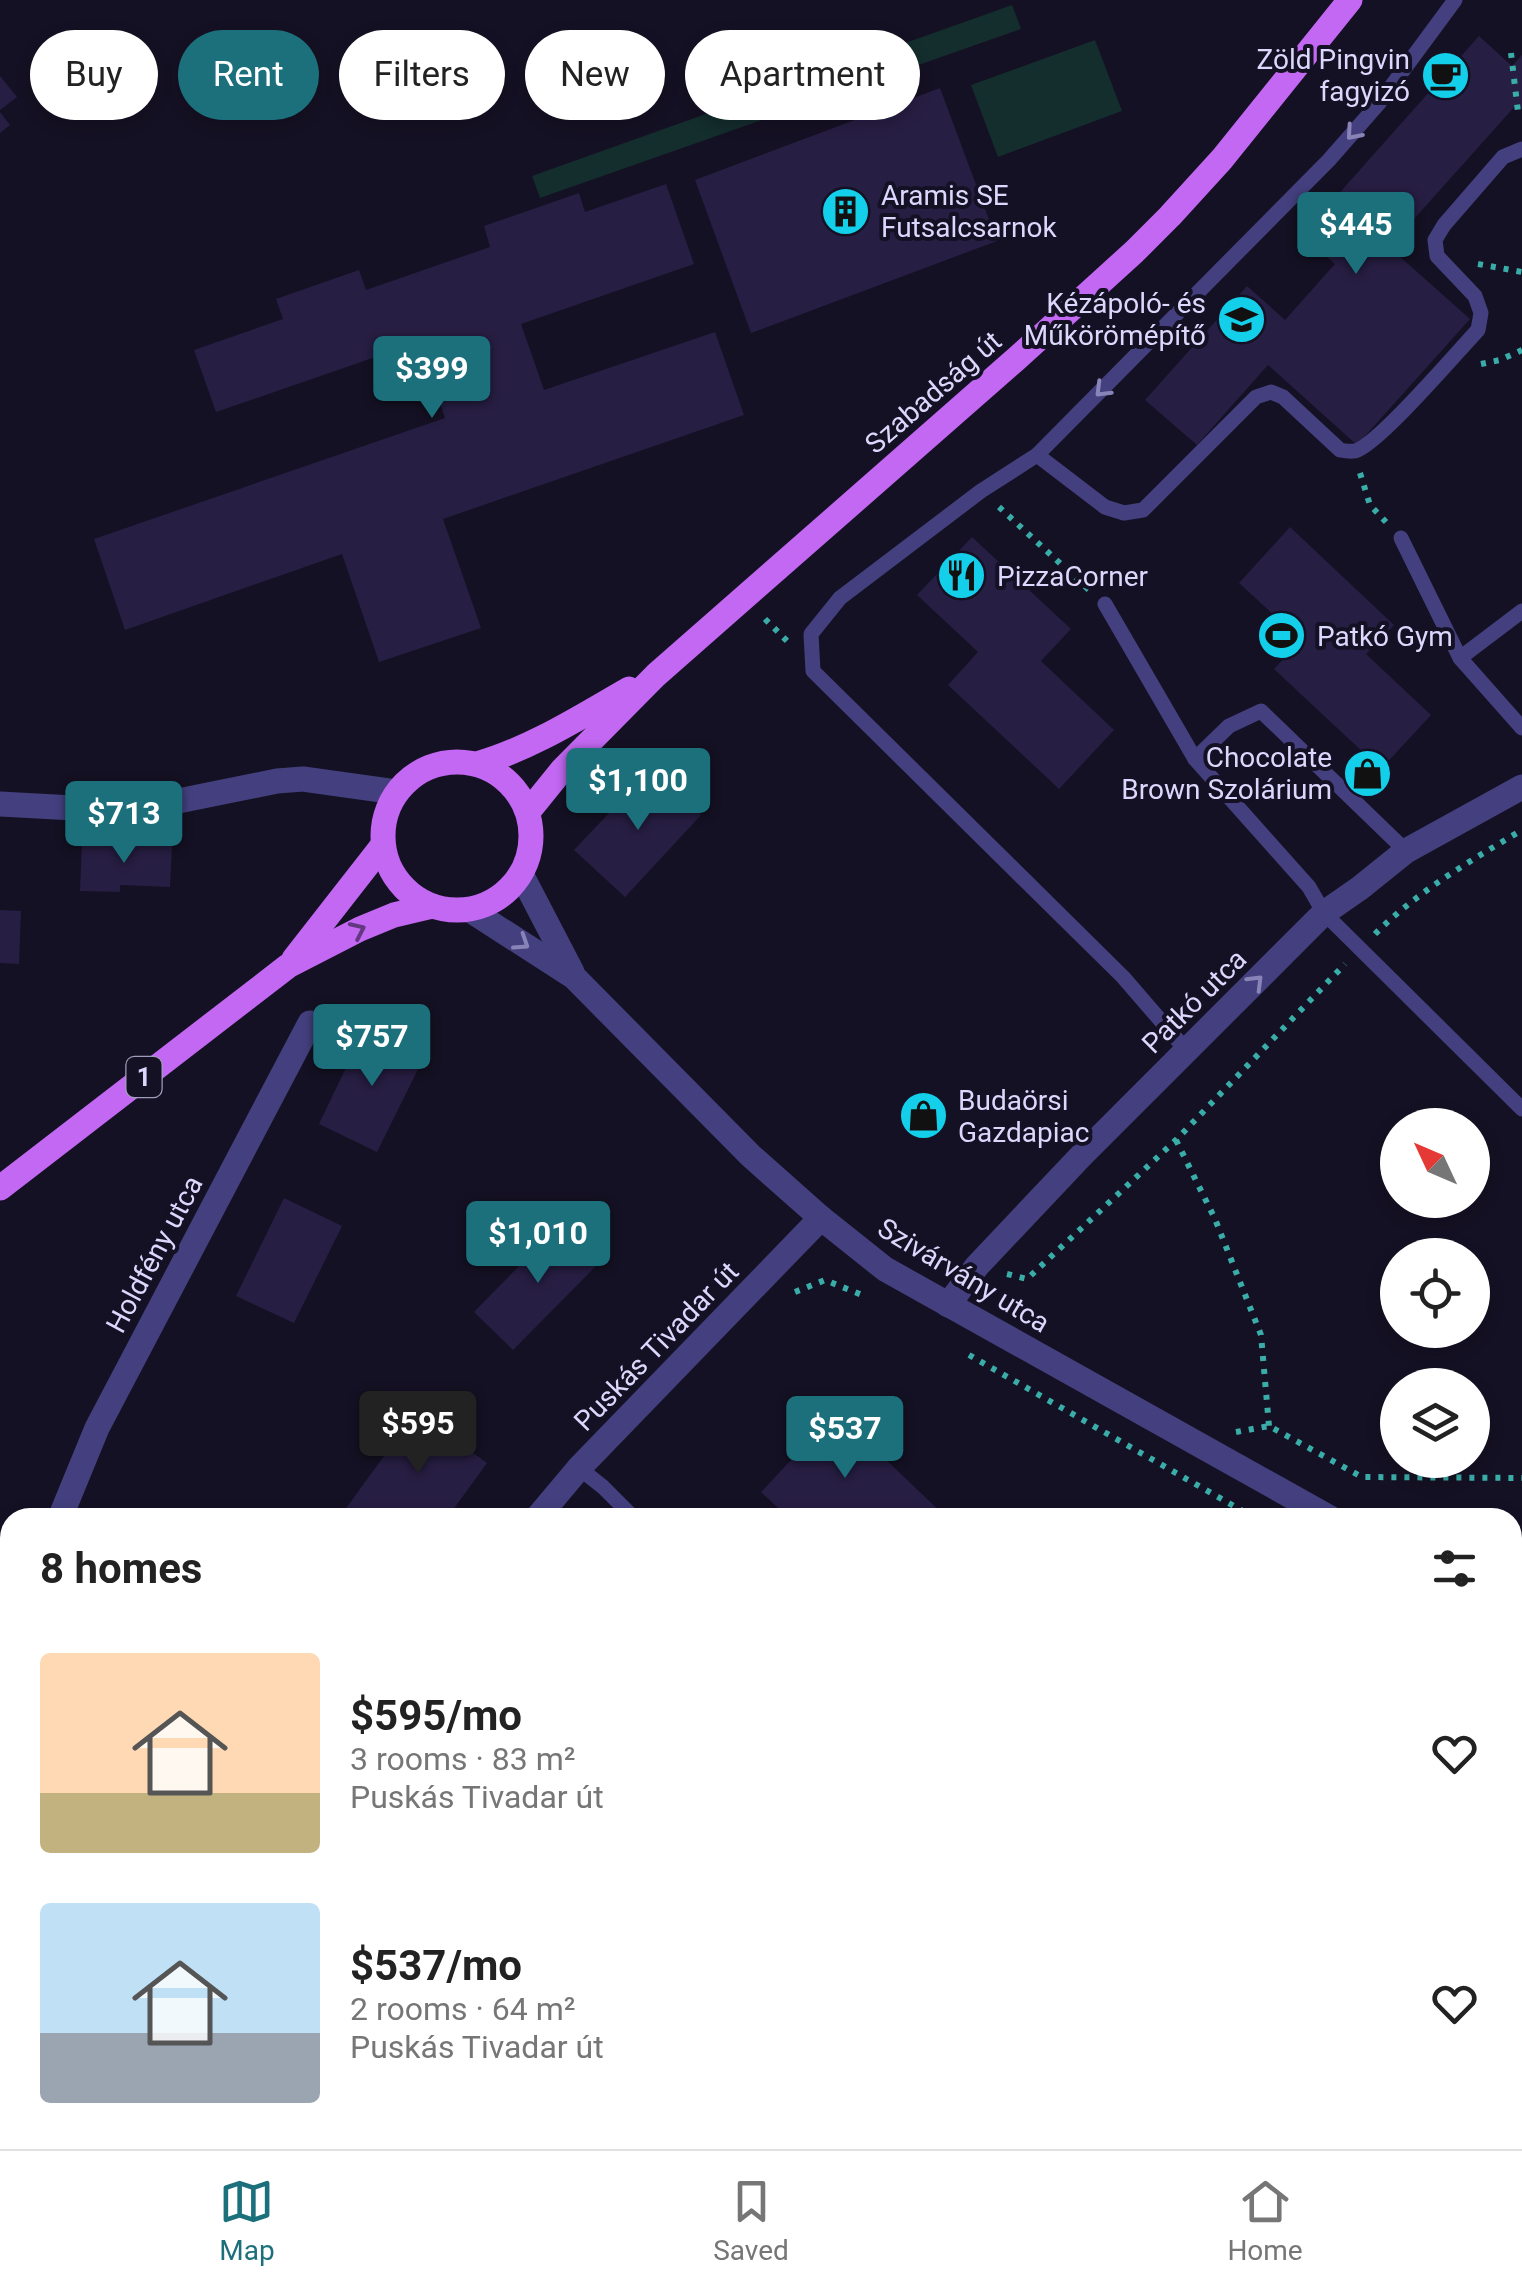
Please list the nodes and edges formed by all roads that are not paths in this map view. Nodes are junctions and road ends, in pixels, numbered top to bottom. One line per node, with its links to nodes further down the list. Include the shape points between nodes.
1 (1350, 0): 9 (main road, Szabadság út, via 1222,158 1134,252)
2 (1455, 0): 4 (lane, one-way to 4, via 1329,160)
3 (1522, 150): 4 (lane, via 1503,157 1436,240 1438,256 1475,296 1478,330 1366,446 1340,450 1271,392 1256,397 1142,510 1124,514)
4 (1037, 455): 26 (lane, via 840,598 811,634 813,671 1123,978)
5 (1400, 538): 8 (lane)
6 (1105, 604): 11 (lane)
7 (1522, 611): 8 (lane)
8 (1460, 658): 10 (lane)
9 (656, 675): 12 (main road, Szabadság út, via 539,740); 16 (main road, Szabadság út)
10 (1522, 728)
11 (1195, 759): 18 (lane, via 1230,726 1261,711); 22 (lane, via 1309,886)
12 (477, 764): 14 (main road, Szabadság út, via 431,767); 16 (main road, via 508,783)
13 (1522, 787): 18 (street, Patkó utca)
14 (396, 792): 15 (street, via 303,779 129,811); 17 (main road, 1)
15 (0, 804)
16 (528, 812): 19 (main road, via 529,854)
17 (384, 844): 20 (main road, via 408,892); 23 (main road, 1)
18 (1406, 851): 22 (street, Patkó utca)
19 (521, 874): 21 (main road, via 497,898); 24 (street, Szivárvány utca)
20 (432, 906): 21 (main road, 1); 23 (main road, 1, one-way to 20, via 360,928)
21 (470, 910): 24 (street, Szivárvány utca, one-way to 24)
22 (1324, 913): 26 (street, Patkó utca, one-way to 22); 27 (lane)
23 (288, 966): 28 (main road, 1)
24 (574, 977): 29 (street, Szivárvány utca)
25 (310, 1023): 32 (street, Holdfény utca, via 97,1428)
26 (1186, 1051): 30 (street, Patkó utca, via 978,1266)
27 (1522, 1110)
28 (0, 1188)
29 (821, 1218): 30 (street, Szivárvány utca, via 885,1269); 31 (street, Puskás Tivadar út)
30 (948, 1306): 35 (street, Szivárvány utca)
31 (579, 1468): 33 (street, Puskás Tivadar út); 34 (lane)
32 (64, 1508)
33 (545, 1508)
34 (624, 1508)
35 (1307, 1508)

